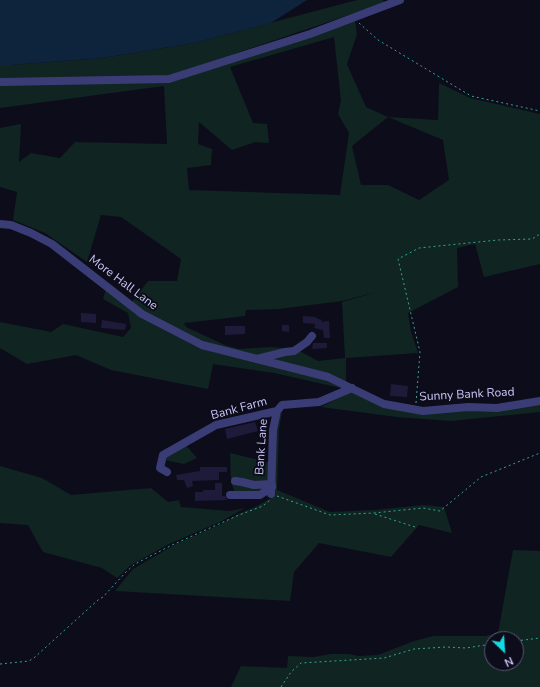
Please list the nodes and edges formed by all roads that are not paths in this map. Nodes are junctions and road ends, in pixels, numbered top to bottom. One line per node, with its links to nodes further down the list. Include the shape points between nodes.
1 (400, 0): 2 (street, via 310,34 169,79)
2 (0, 82)
3 (0, 224): 5 (street, More Hall Lane, via 18,227 52,244 142,314 202,345)
4 (312, 336): 5 (street, via 294,351)
5 (257, 359): 6 (street, More Hall Lane, via 328,377)
6 (352, 388): 7 (street, Sunny Bank Road, via 384,404 423,411 468,407 496,408); 8 (street, Bank Lane, via 319,402 282,405)
7 (540, 401)
8 (277, 411): 9 (street, Bank Farm, via 216,425 162,455 160,468); 11 (street, Bank Lane, via 273,430)
9 (167, 472)
10 (235, 481): 11 (street)
11 (272, 488): 12 (street, via 260,495)
12 (230, 495)

